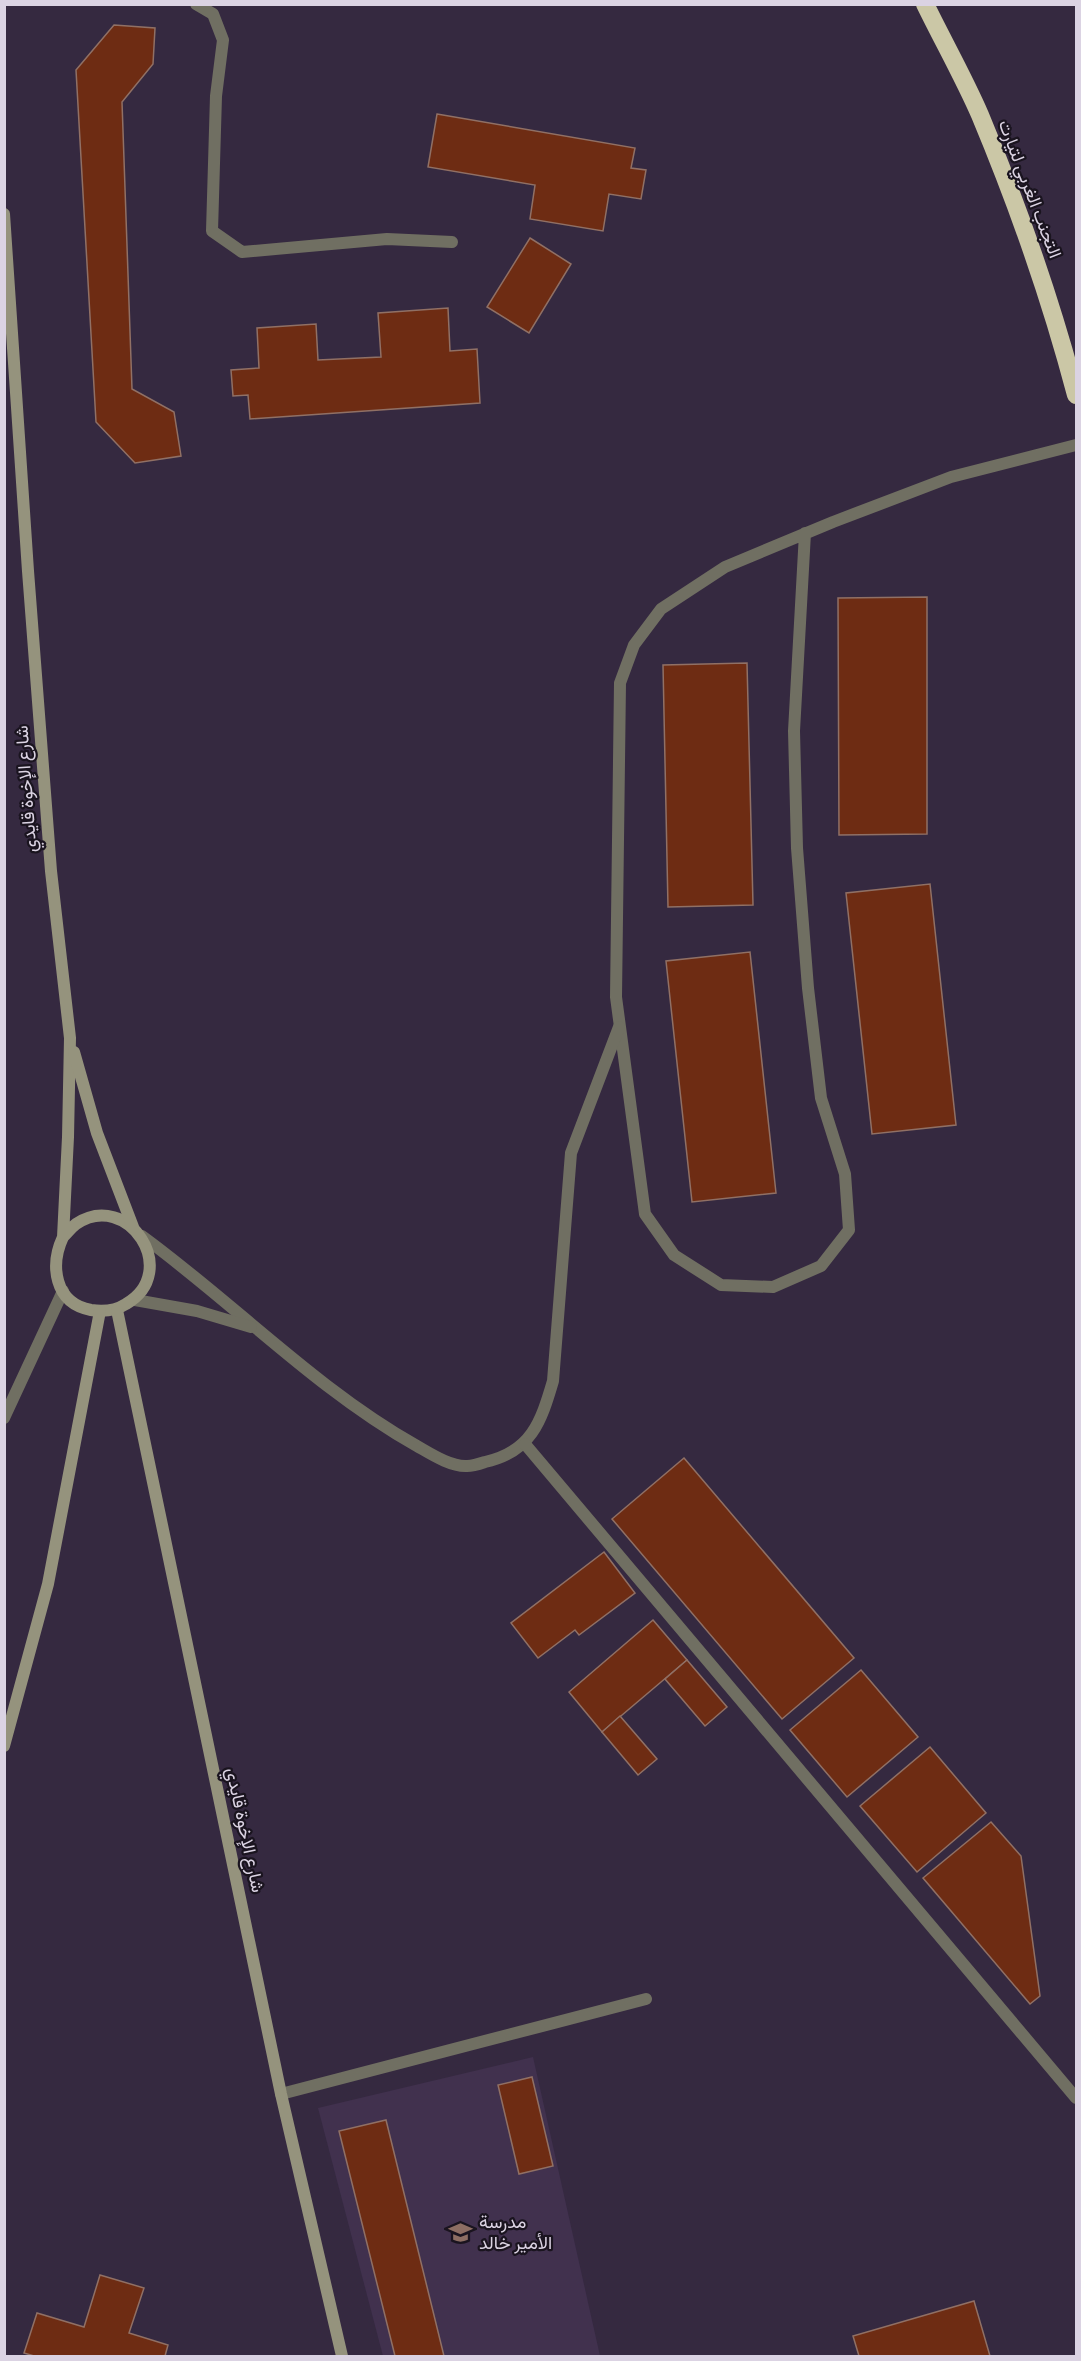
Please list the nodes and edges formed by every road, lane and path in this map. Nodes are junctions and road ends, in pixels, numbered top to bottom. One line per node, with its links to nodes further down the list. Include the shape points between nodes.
1 (196, 4): 4 (street, via 213,14 223,40 216,96 212,231 242,252 387,239)
2 (926, 4): 5 (highway, التجنب الغربي لتيارت, via 979,114 1029,242)
3 (4, 214): 9 (main road, شارع الإخوة قايدي, via 51,871)
4 (452, 242)
5 (1077, 395)
6 (1077, 445): 7 (street, via 951,477)
7 (805, 533): 8 (street, via 725,567 661,609 634,645 620,683 616,997); 8 (street, via 794,731 797,848 821,1098 845,1174 849,1230 821,1266 773,1287 721,1285 674,1255 645,1214)
8 (620, 1026): 19 (street, via 571,1153 552,1381 543,1415)
9 (70, 1038): 10 (main road, شارع الإخوة قايدي, via 97,1133); 12 (main road, شارع الإخوة قايدي)
10 (133, 1227): 11 (main road); 12 (main road, via 115,1218 96,1216 77,1223)
11 (142, 1236): 14 (main road, via 149,1252 150,1269 145,1286); 17 (street)
12 (63, 1237): 13 (main road, via 55,1264)
13 (63, 1292): 16 (main road, via 86,1309); 18 (street)
14 (135, 1299): 15 (main road); 17 (street, via 197,1311)
15 (117, 1310): 16 (main road); 22 (main road, شارع الإخوة قايدي)
16 (100, 1311): 20 (main road, via 48,1584)
17 (258, 1329): 19 (street, via 344,1399 438,1458 466,1467 500,1459)
18 (4, 1418)
19 (525, 1444): 23 (street)
20 (4, 1746)
21 (646, 1999): 22 (street)
22 (281, 2094): 24 (main road, شارع الإخوة قايدي)
23 (1077, 2098)
24 (342, 2356)

